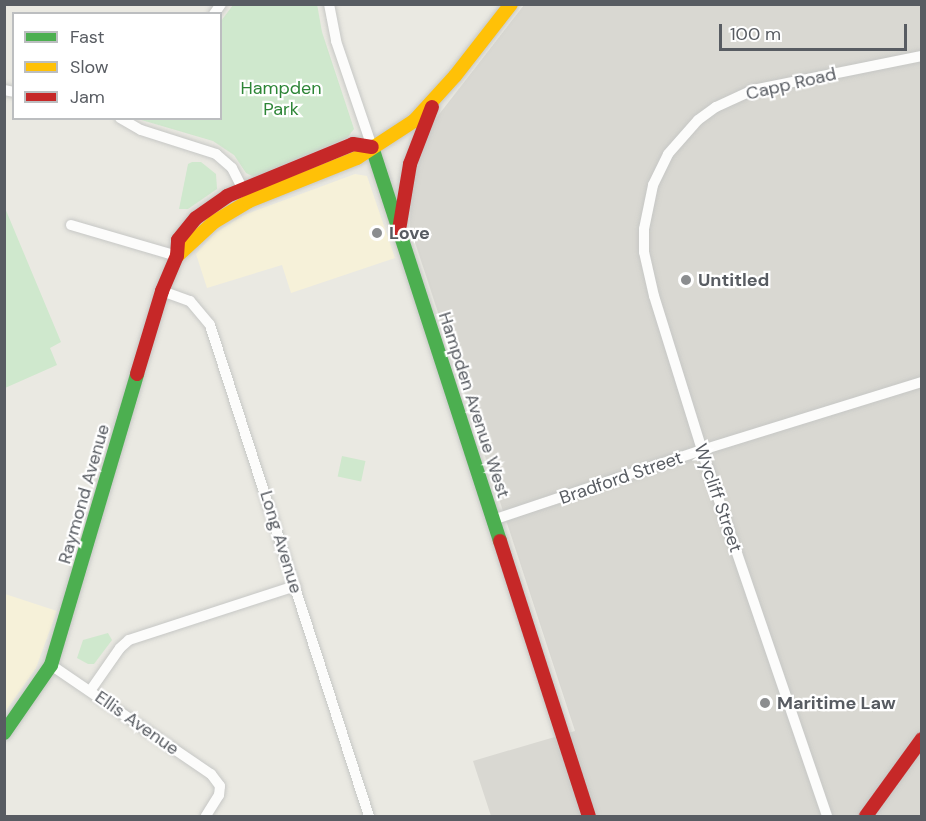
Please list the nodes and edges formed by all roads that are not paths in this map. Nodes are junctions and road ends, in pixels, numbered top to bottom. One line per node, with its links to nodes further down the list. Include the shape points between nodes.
1 (328, 4): 6 (street, Hampden Avenue West, via 336,41)
2 (511, 4): 4 (street)
3 (921, 56): 7 (street, Capp Road, via 753,90 731,98 682,136)
4 (436, 97): 6 (street, via 414,121); 10 (street, via 410,164)
5 (124, 120): 8 (street, via 141,130 216,153 232,168)
6 (372, 147): 8 (street, Raymond Avenue, via 352,144); 10 (street, Hampden Avenue West)
7 (658, 174): 14 (street, Wycliff Street, via 647,207 647,275)
8 (246, 195): 11 (street, Raymond Avenue, via 227,196 196,218 178,240)
9 (71, 225): 11 (street)
10 (398, 233): 15 (street, Hampden Avenue West)
11 (177, 256): 12 (street, Raymond Avenue)
12 (162, 291): 16 (street, Long Avenue, via 190,302 210,325); 17 (street, Raymond Avenue)
13 (921, 382): 14 (street, Bradford Street)
14 (702, 450): 15 (street, Bradford Street); 24 (street, Wycliff Street)
15 (493, 520): 23 (street, Hampden Avenue West)
16 (295, 586): 18 (street, via 129,640); 22 (street, Long Avenue)
17 (51, 665): 18 (street, Ellis Avenue); 19 (street, Raymond Avenue)
18 (90, 691): 21 (street, Ellis Avenue, via 211,774 220,786 218,800)
19 (4, 733)
20 (921, 739): 25 (street)
21 (206, 816)
22 (369, 816)
23 (589, 816)
24 (827, 816)
25 (866, 816)

